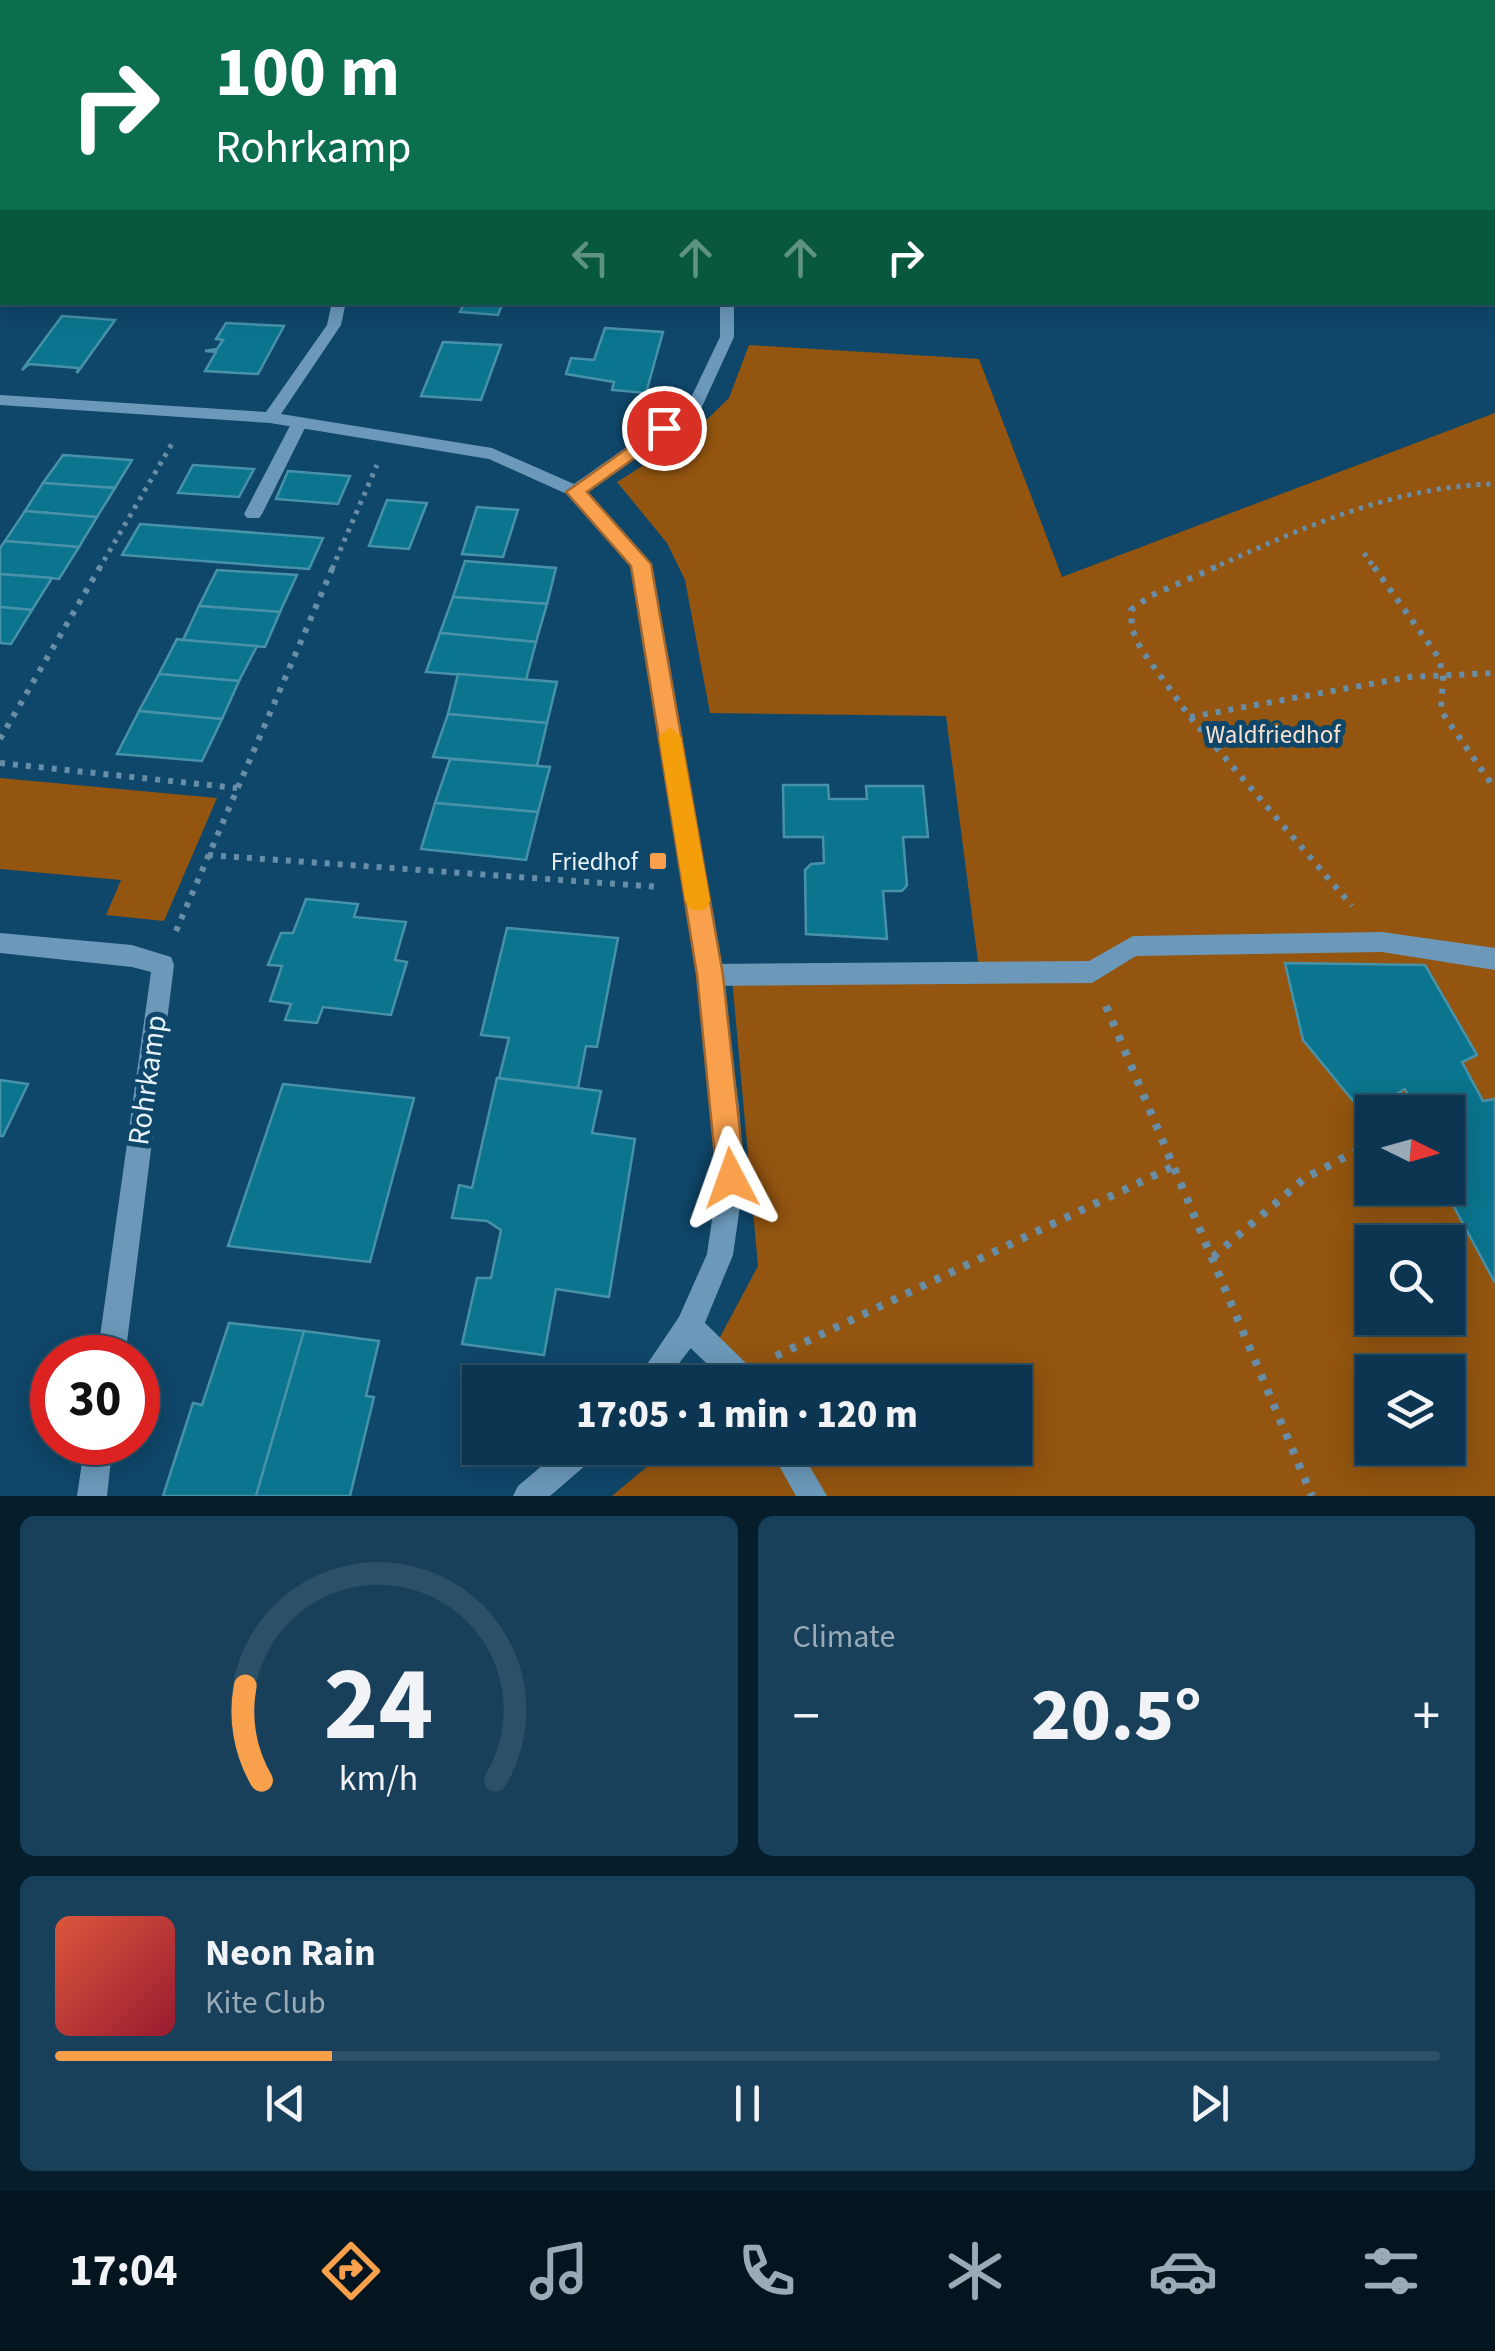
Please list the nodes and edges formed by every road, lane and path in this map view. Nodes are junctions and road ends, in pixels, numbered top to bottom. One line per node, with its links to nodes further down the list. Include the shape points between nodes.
1 (337, 305): 5 (street, via 334,324)
2 (727, 305): 9 (street, via 727,337 694,407)
3 (0, 400): 4 (street)
4 (192, 410): 5 (street); 15 (path)
5 (270, 418): 6 (street)
6 (300, 422): 7 (street); 10 (street)
7 (390, 435): 9 (street, via 492,454); 17 (path)
8 (1495, 484): 14 (path, via 1469,482 1356,509 1131,610 1141,649)
9 (575, 492): 20 (street, via 641,564)
10 (253, 514)
11 (1364, 553): 13 (path, via 1439,658)
12 (1495, 673): 13 (path)
13 (1443, 676): 14 (path, via 1409,676); 18 (path, via 1441,711)
14 (1190, 717): 21 (path)
15 (0, 739)
16 (0, 763): 17 (path)
17 (237, 788): 19 (path)
18 (1495, 789)
19 (208, 855): 20 (path); 24 (path)
20 (696, 889): 26 (street)
21 (1382, 942): 23 (street); 25 (street, via 1133,946)
22 (0, 943): 24 (street)
23 (1495, 959)
24 (162, 965): 31 (street, Rohrkamp)
25 (1092, 972): 26 (street); 28 (path)
26 (710, 975): 30 (street, via 731,1178 720,1255)
27 (1355, 1152): 29 (path, via 1305,1178)
28 (1174, 1166): 29 (path); 34 (path)
29 (1212, 1258): 41 (path)
30 (690, 1327): 32 (street); 33 (street)
31 (113, 1335)
32 (662, 1365)
33 (729, 1365)
34 (768, 1365)
35 (96, 1465): 38 (street)
36 (564, 1465): 39 (street)
37 (793, 1465): 40 (street)
38 (92, 1496)
39 (528, 1496)
40 (812, 1496)
41 (1312, 1496)

